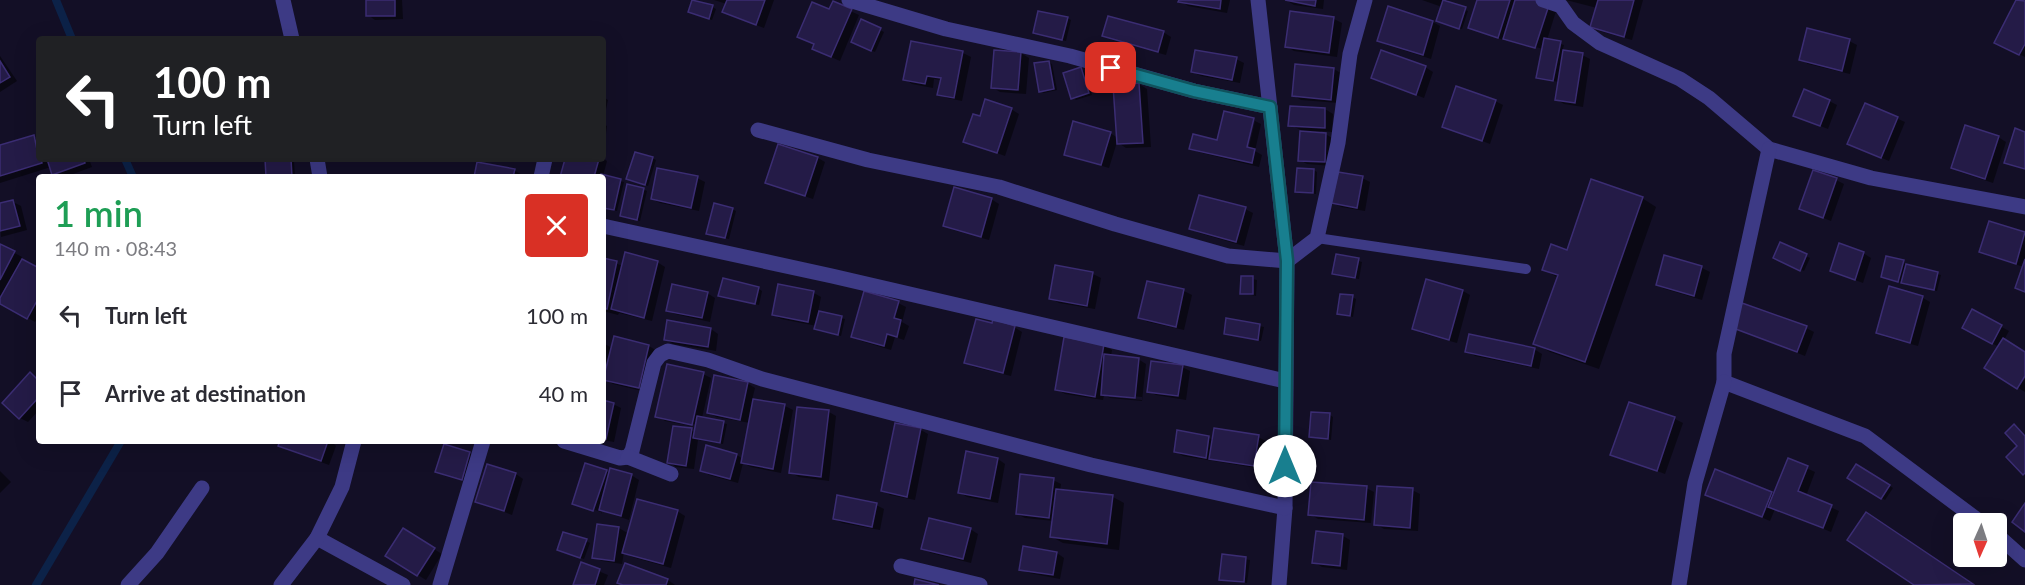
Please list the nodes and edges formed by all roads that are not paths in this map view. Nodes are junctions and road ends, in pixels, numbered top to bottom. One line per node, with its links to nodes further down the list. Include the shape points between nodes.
1 (283, 0): 6 (street)
2 (849, 0): 7 (street, via 946,29)
3 (1258, 0): 7 (street)
4 (1365, 0): 12 (street, via 1350,54 1338,143)
5 (1544, 0): 9 (street, via 1561,6 1573,23 1600,43 1699,92)
6 (291, 36)
7 (1270, 107): 13 (street)
8 (758, 130): 13 (street, via 868,160 999,187 1228,256)
9 (1769, 149): 10 (street, via 1871,178); 16 (street, via 1724,354)
10 (2025, 207)
11 (606, 227): 15 (street)
12 (1317, 238): 13 (street); 14 (lane)
13 (1287, 261): 15 (street)
14 (1526, 269)
15 (1285, 381): 23 (street)
16 (1724, 382): 24 (street, via 1865,436); 35 (street, via 1695,483)
17 (353, 444): 25 (street, via 342,487)
18 (482, 444): 32 (street)
19 (574, 444): 20 (street)
20 (628, 457): 21 (street); 23 (street, via 654,363 668,351 708,360 762,380 1091,465)
21 (672, 474)
22 (202, 488): 29 (street, via 157,553)
23 (1285, 508): 34 (street)
24 (1968, 513)
25 (317, 538): 30 (street); 31 (street)
26 (2007, 544): 27 (street)
27 (2025, 560)
28 (901, 566): 33 (street)
29 (128, 585)
30 (280, 585)
31 (403, 585)
32 (440, 585)
33 (980, 585)
34 (1279, 585)
35 (1679, 585)

